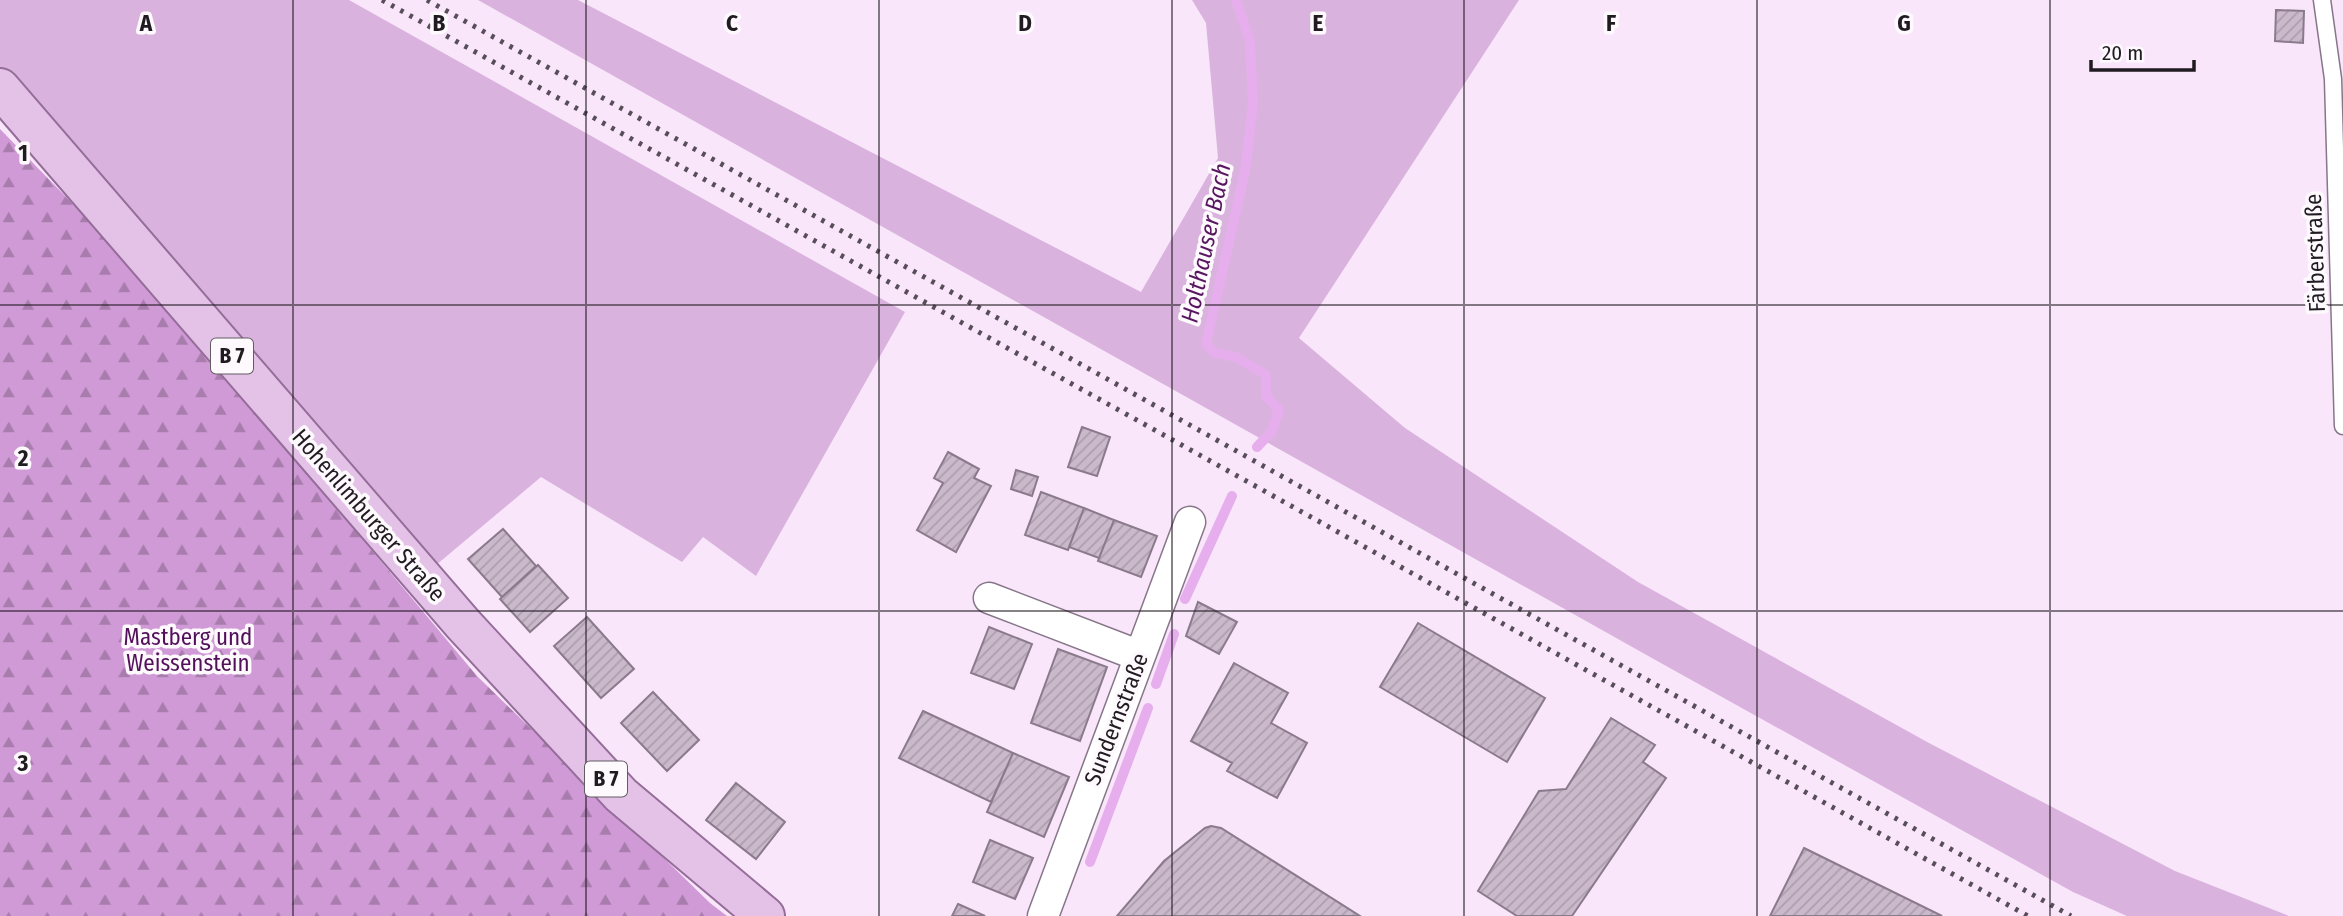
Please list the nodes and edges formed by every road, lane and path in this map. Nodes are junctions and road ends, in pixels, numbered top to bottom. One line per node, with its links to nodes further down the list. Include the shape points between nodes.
1 (2322, 0): 3 (lane, Färberstraße, via 2333,79)
2 (0, 88): 7 (main road, Hohenlimburger Straße / B 7, via 463,624 621,795)
3 (2343, 426)
4 (1190, 522): 6 (street, Sundernstraße)
5 (989, 598): 6 (street)
6 (1140, 656): 8 (street, Sundernstraße)
7 (765, 916)
8 (1042, 916)

